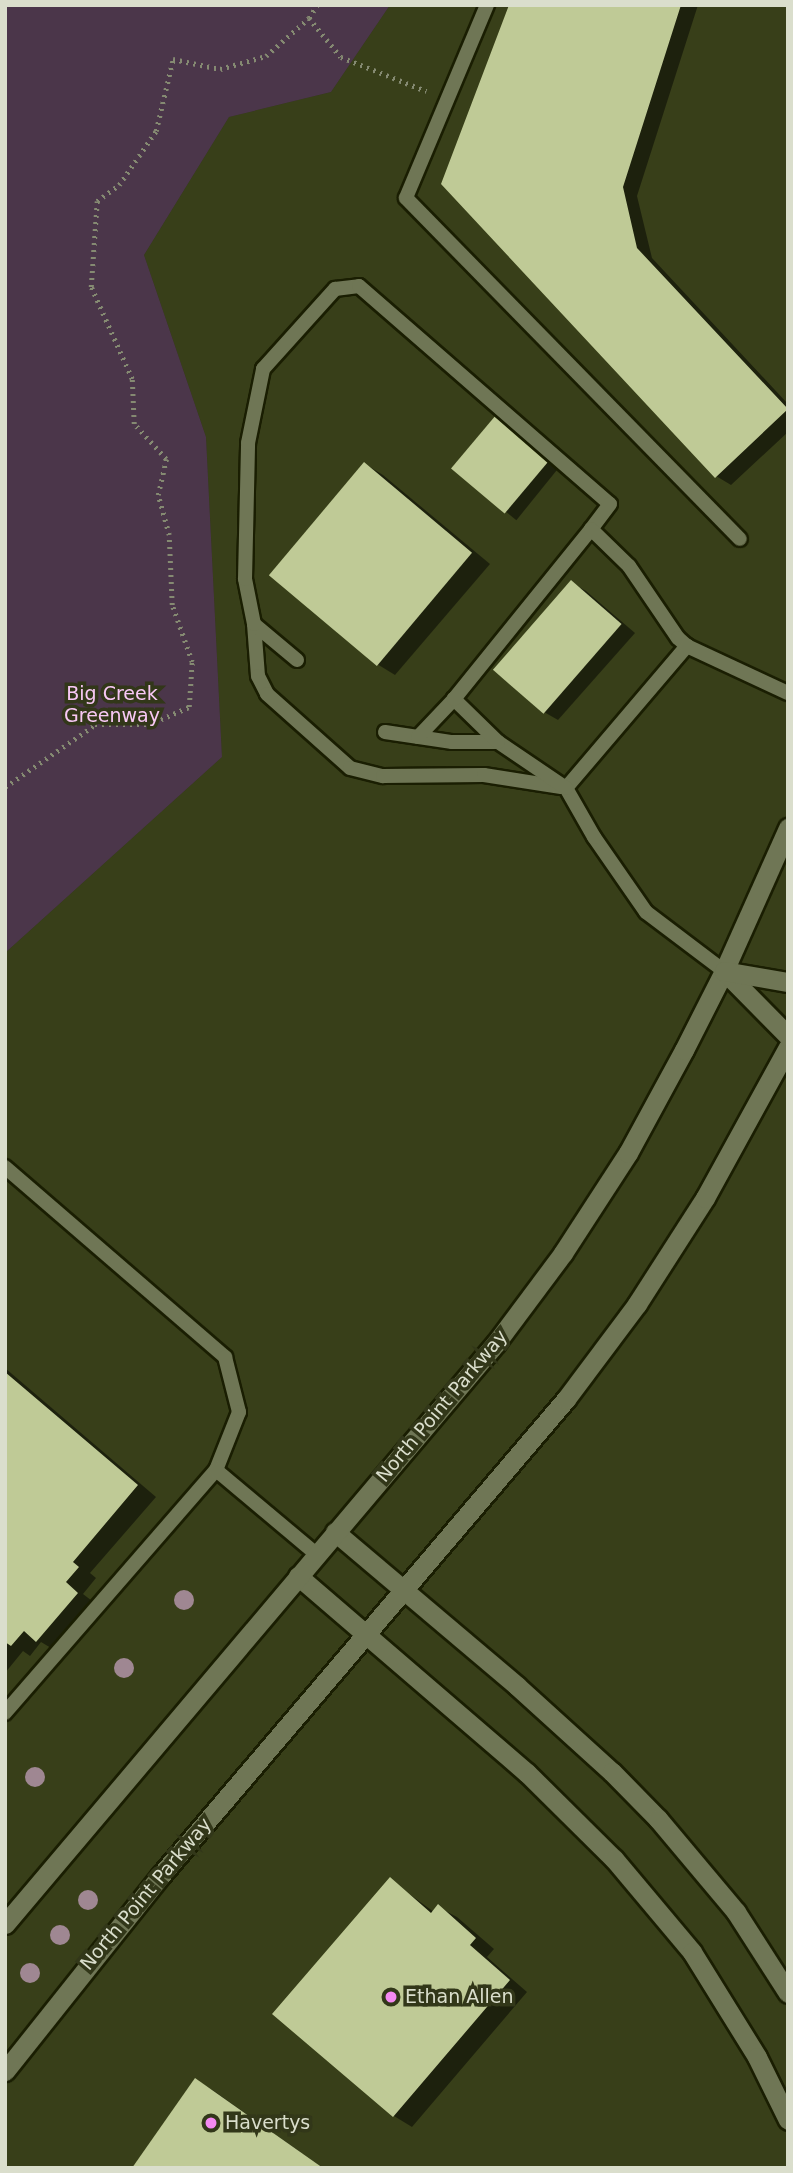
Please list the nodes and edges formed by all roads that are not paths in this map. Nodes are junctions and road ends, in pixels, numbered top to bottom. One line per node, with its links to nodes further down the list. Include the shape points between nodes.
1 (487, 5): 3 (lane, via 406,198)
2 (591, 529): 4 (lane, via 610,505 359,286 335,289 263,369 248,443 245,579); 5 (lane, via 629,566); 8 (lane)
3 (740, 539)
4 (254, 624): 6 (lane); 12 (lane, via 258,676 267,694 351,768 383,776 484,775)
5 (687, 646): 7 (lane); 12 (lane)
6 (297, 660)
7 (788, 693)
8 (454, 699): 10 (lane); 11 (lane)
9 (385, 732): 10 (lane)
10 (418, 737): 11 (lane)
11 (498, 742): 12 (lane)
12 (565, 788): 14 (lane, via 646,912)
13 (788, 828): 14 (street, North Point Parkway)
14 (724, 971): 15 (street); 16 (street); 20 (street, North Point Parkway, via 628,1153 563,1253 496,1343)
15 (788, 982)
16 (788, 1036)
17 (788, 1047): 23 (street, North Point Parkway, via 705,1198 637,1304 566,1399)
18 (5, 1167): 19 (lane, via 225,1357 239,1412)
19 (216, 1470): 21 (lane); 25 (lane)
20 (335, 1532): 21 (street, North Point Parkway); 23 (street)
21 (317, 1554): 22 (street, North Point Parkway)
22 (298, 1576): 24 (street); 26 (street, North Point Parkway)
23 (404, 1590): 24 (street, North Point Parkway); 27 (street, via 557,1721 640,1800 736,1912)
24 (366, 1634): 28 (street, North Point Parkway, via 161,1875); 29 (street, via 553,1798 654,1904 726,2004)
25 (5, 1713)
26 (5, 1924)
27 (788, 1993)
28 (5, 2071)
29 (788, 2120)

